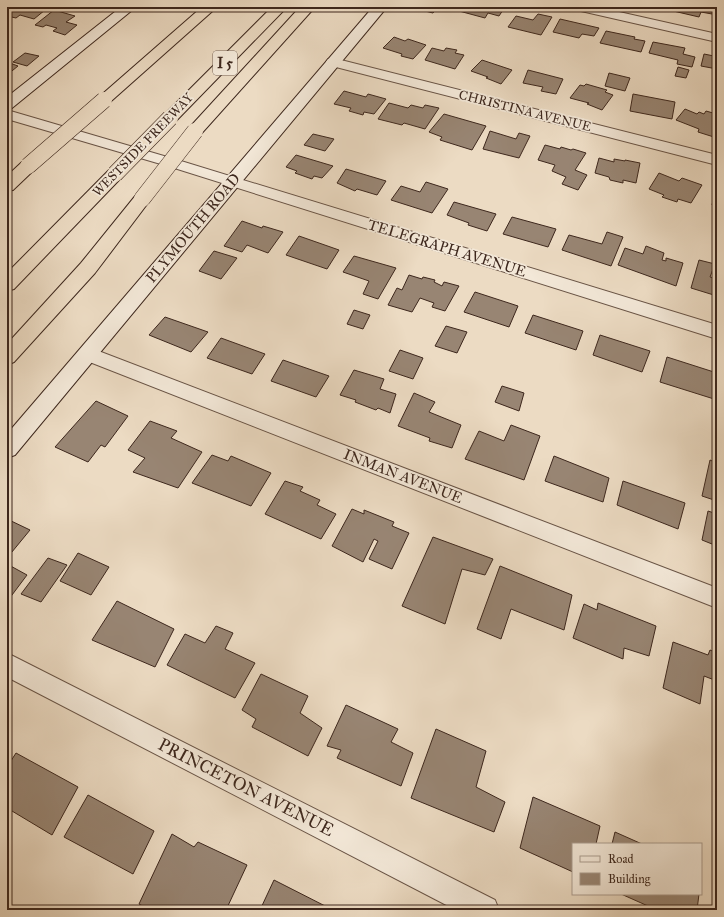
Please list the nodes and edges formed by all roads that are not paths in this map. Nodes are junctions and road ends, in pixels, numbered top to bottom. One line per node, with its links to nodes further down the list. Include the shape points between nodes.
1 (194, 7): 10 (highway)
2 (210, 7): 10 (highway)
3 (280, 7): 17 (highway, WESTSIDE FREEWAY / I 5, bridge)
4 (308, 7): 20 (highway, bridge, via 195,132 88,268)
5 (380, 7): 9 (street, PLYMOUTH ROAD)
6 (580, 7): 8 (street)
7 (125, 8): 11 (street)
8 (717, 38)
9 (333, 62): 13 (street, CHRISTINA AVENUE); 15 (street, PLYMOUTH ROAD)
10 (97, 98): 14 (highway, bridge)
11 (7, 105)
12 (7, 114): 15 (street, TELEGRAPH AVENUE)
13 (717, 160)
14 (18, 162): 16 (highway)
15 (232, 181): 18 (street, TELEGRAPH AVENUE); 19 (street, PLYMOUTH ROAD)
16 (7, 186)
17 (7, 284)
18 (717, 332)
19 (88, 354): 21 (street, PLYMOUTH ROAD); 22 (street, INMAN AVENUE)
20 (7, 357)
21 (7, 449)
22 (717, 598)
23 (7, 665): 24 (street, PRINCETON AVENUE)
24 (485, 910)

